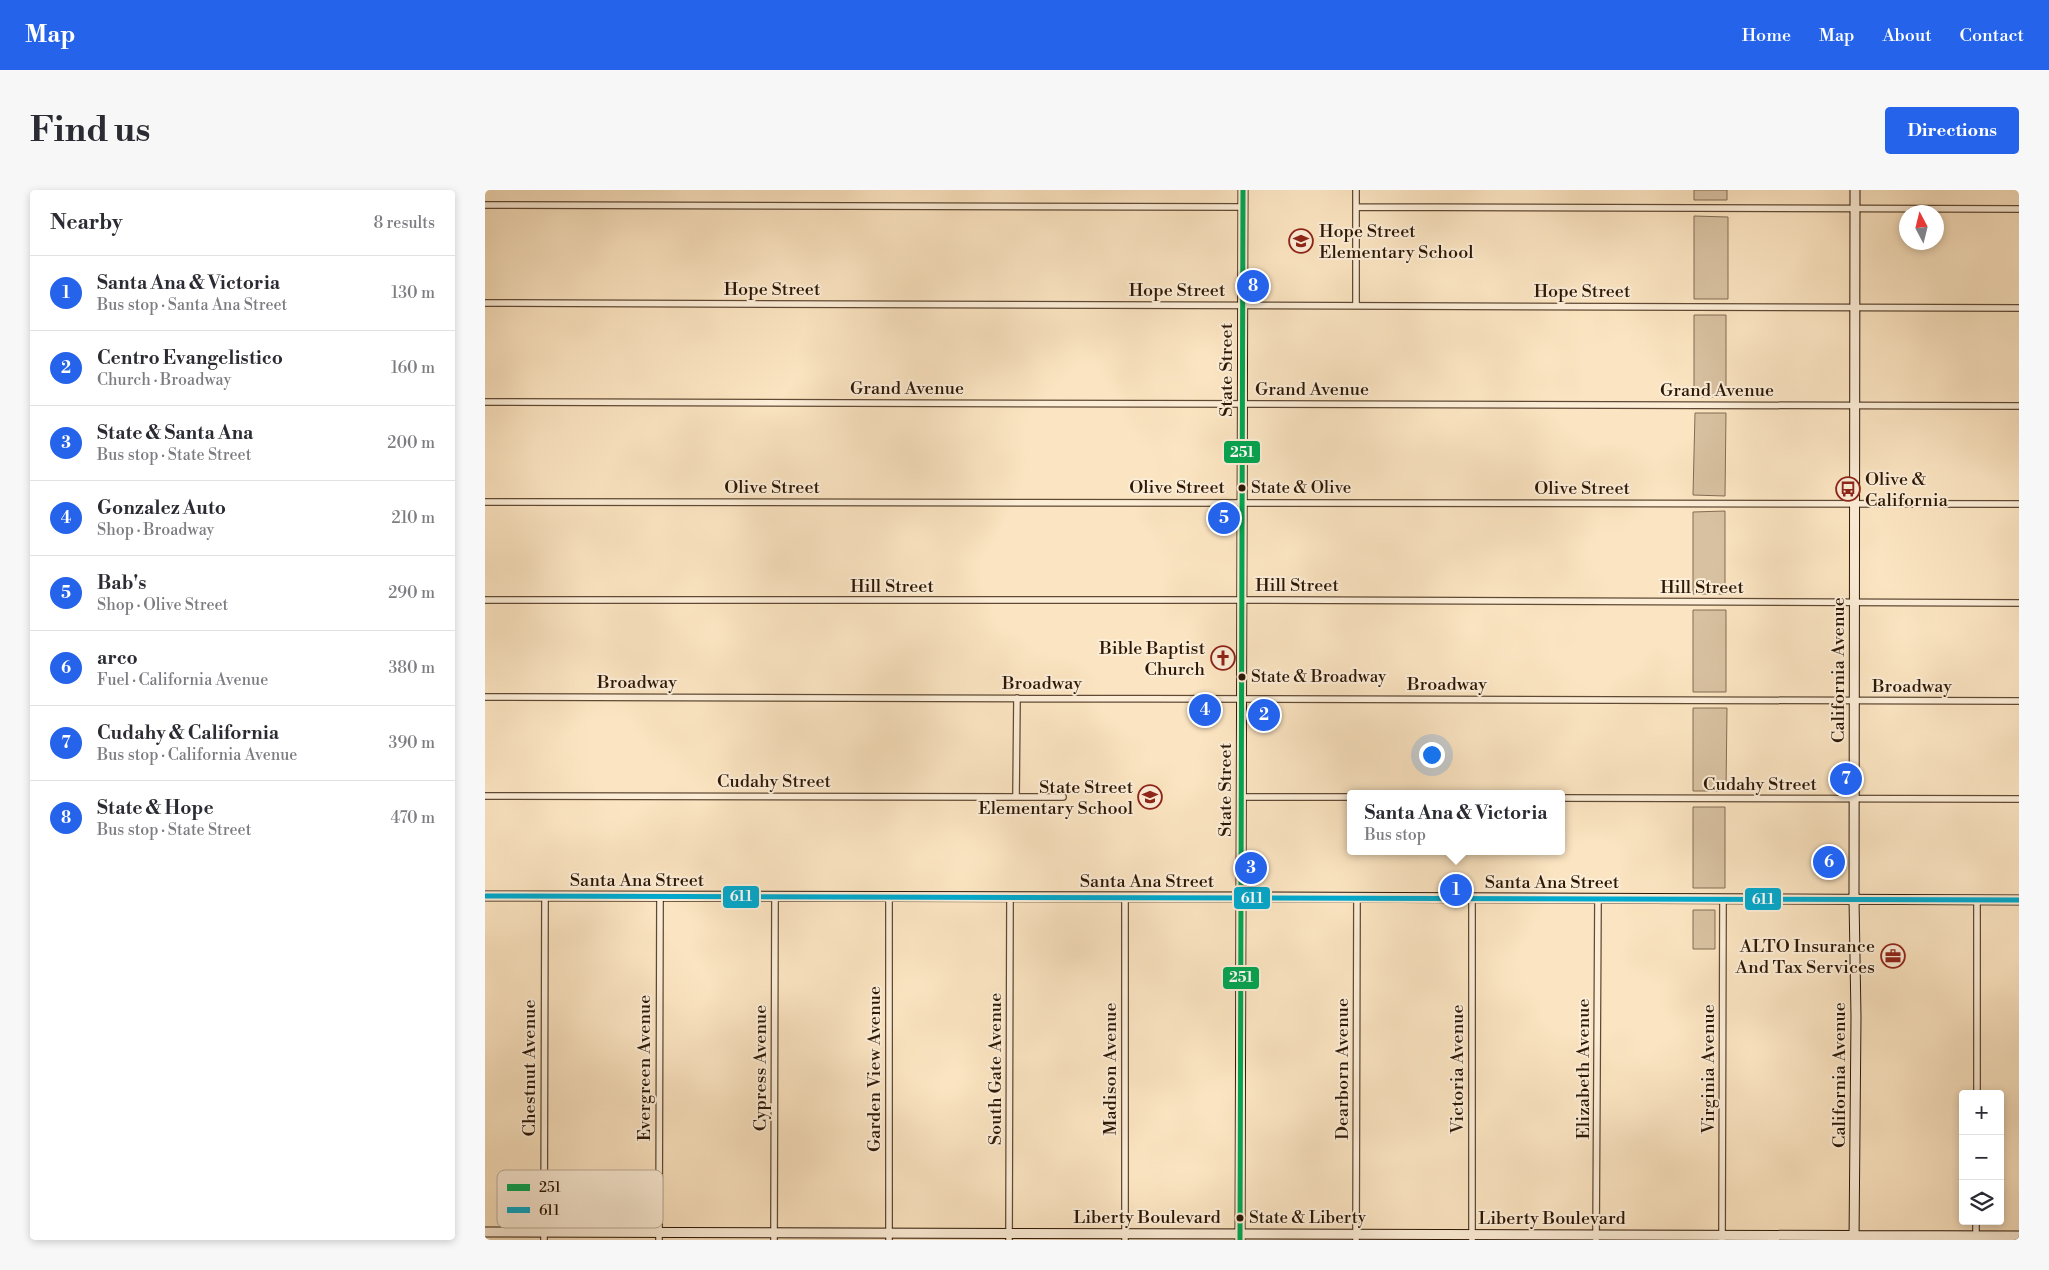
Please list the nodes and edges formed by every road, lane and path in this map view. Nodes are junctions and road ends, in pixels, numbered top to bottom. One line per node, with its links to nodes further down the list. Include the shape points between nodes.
1 (1243, 190): 5 (street, State Street)
2 (1356, 190): 6 (street)
3 (1855, 190): 7 (street, California Avenue)
4 (485, 205): 5 (street)
5 (1243, 207): 11 (street, State Street)
6 (1356, 207): 7 (street); 10 (street)
7 (1855, 209): 8 (street); 12 (street, California Avenue)
8 (2019, 209)
9 (485, 303): 11 (street, Hope Street)
10 (1356, 305): 11 (street, Hope Street); 12 (street, Hope Street)
11 (1242, 306): 15 (street, State Street)
12 (1855, 307): 13 (street, Hope Street); 16 (street, California Avenue)
13 (2019, 308)
14 (485, 402): 15 (street, Grand Avenue)
15 (1242, 404): 16 (street, Grand Avenue); 19 (street, State Street)
16 (1855, 406): 17 (street, Grand Avenue); 20 (street, California Avenue)
17 (2019, 406)
18 (485, 502): 19 (street, Olive Street)
19 (1242, 503): 20 (street, Olive Street); 23 (street, State Street)
20 (1855, 504): 21 (street, Olive Street); 24 (street, California Avenue)
21 (2019, 504)
22 (485, 600): 23 (street, Hill Street)
23 (1242, 600): 24 (street, Hill Street); 28 (street, State Street)
24 (1855, 603): 25 (street, Hill Street); 29 (street, California Avenue)
25 (2019, 603)
26 (485, 697): 27 (street, Broadway)
27 (1017, 698): 28 (street, Broadway); 32 (street)
28 (1241, 699): 29 (street, Broadway); 34 (street, State Street)
29 (1854, 701): 30 (street, Broadway); 37 (street, California Avenue)
30 (2019, 701)
31 (485, 796): 32 (street, Cudahy Street)
32 (1016, 797): 33 (street, Cudahy Street)
33 (1063, 797)
34 (1241, 797): 35 (street); 45 (street, State Street)
35 (1347, 797)
36 (1565, 798): 37 (street, Cudahy Street)
37 (1854, 799): 38 (street, Cudahy Street); 51 (street, California Avenue)
38 (2019, 799)
39 (485, 896): 40 (street, Santa Ana Street)
40 (545, 897): 41 (street, Santa Ana Street); 55 (street, Chestnut Avenue)
41 (659, 897): 42 (street, Santa Ana Street); 56 (street, Evergreen Avenue)
42 (775, 897): 46 (street, Santa Ana Street); 61 (street, Cypress Avenue)
43 (1010, 897): 44 (street, Santa Ana Street); 46 (street, Santa Ana Street); 63 (street, South Gate Avenue)
44 (1125, 897): 45 (street, Santa Ana Street); 64 (street, Madison Avenue)
45 (1241, 897): 47 (street, Santa Ana Street); 65 (street, State Street)
46 (889, 898): 62 (street, Garden View Avenue)
47 (1357, 898): 48 (street, Santa Ana Street); 67 (street, Dearborn Avenue)
48 (1472, 898): 49 (street, Santa Ana Street); 68 (street, Victoria Avenue)
49 (1598, 898): 50 (street, Santa Ana Street); 69 (street, Elizabeth Avenue)
50 (1723, 899): 51 (street, Santa Ana Street); 70 (street, Virginia Avenue)
51 (1854, 899): 52 (street, Santa Ana Street); 71 (street, California Avenue)
52 (1977, 900): 53 (street, Santa Ana Street); 54 (street)
53 (2019, 900)
54 (1977, 1090)
55 (544, 1170)
56 (659, 1170)
57 (1976, 1225): 72 (street)
58 (485, 1232): 59 (street, Liberty Boulevard)
59 (544, 1236): 60 (street, Liberty Boulevard)
60 (659, 1236): 61 (street, Liberty Boulevard)
61 (774, 1236): 62 (street, Liberty Boulevard)
62 (889, 1236): 63 (street, Liberty Boulevard)
63 (1009, 1236): 64 (street, Liberty Boulevard)
64 (1125, 1236): 65 (street, Liberty Boulevard)
65 (1240, 1236): 67 (street, Liberty Boulevard)
66 (2019, 1236): 72 (street, Liberty Boulevard)
67 (1356, 1237): 68 (street, Liberty Boulevard)
68 (1472, 1237): 69 (street, Liberty Boulevard)
69 (1596, 1237): 70 (street, Liberty Boulevard)
70 (1722, 1237): 71 (street, Liberty Boulevard)
71 (1854, 1238): 72 (street, Liberty Boulevard)
72 (1976, 1238)

